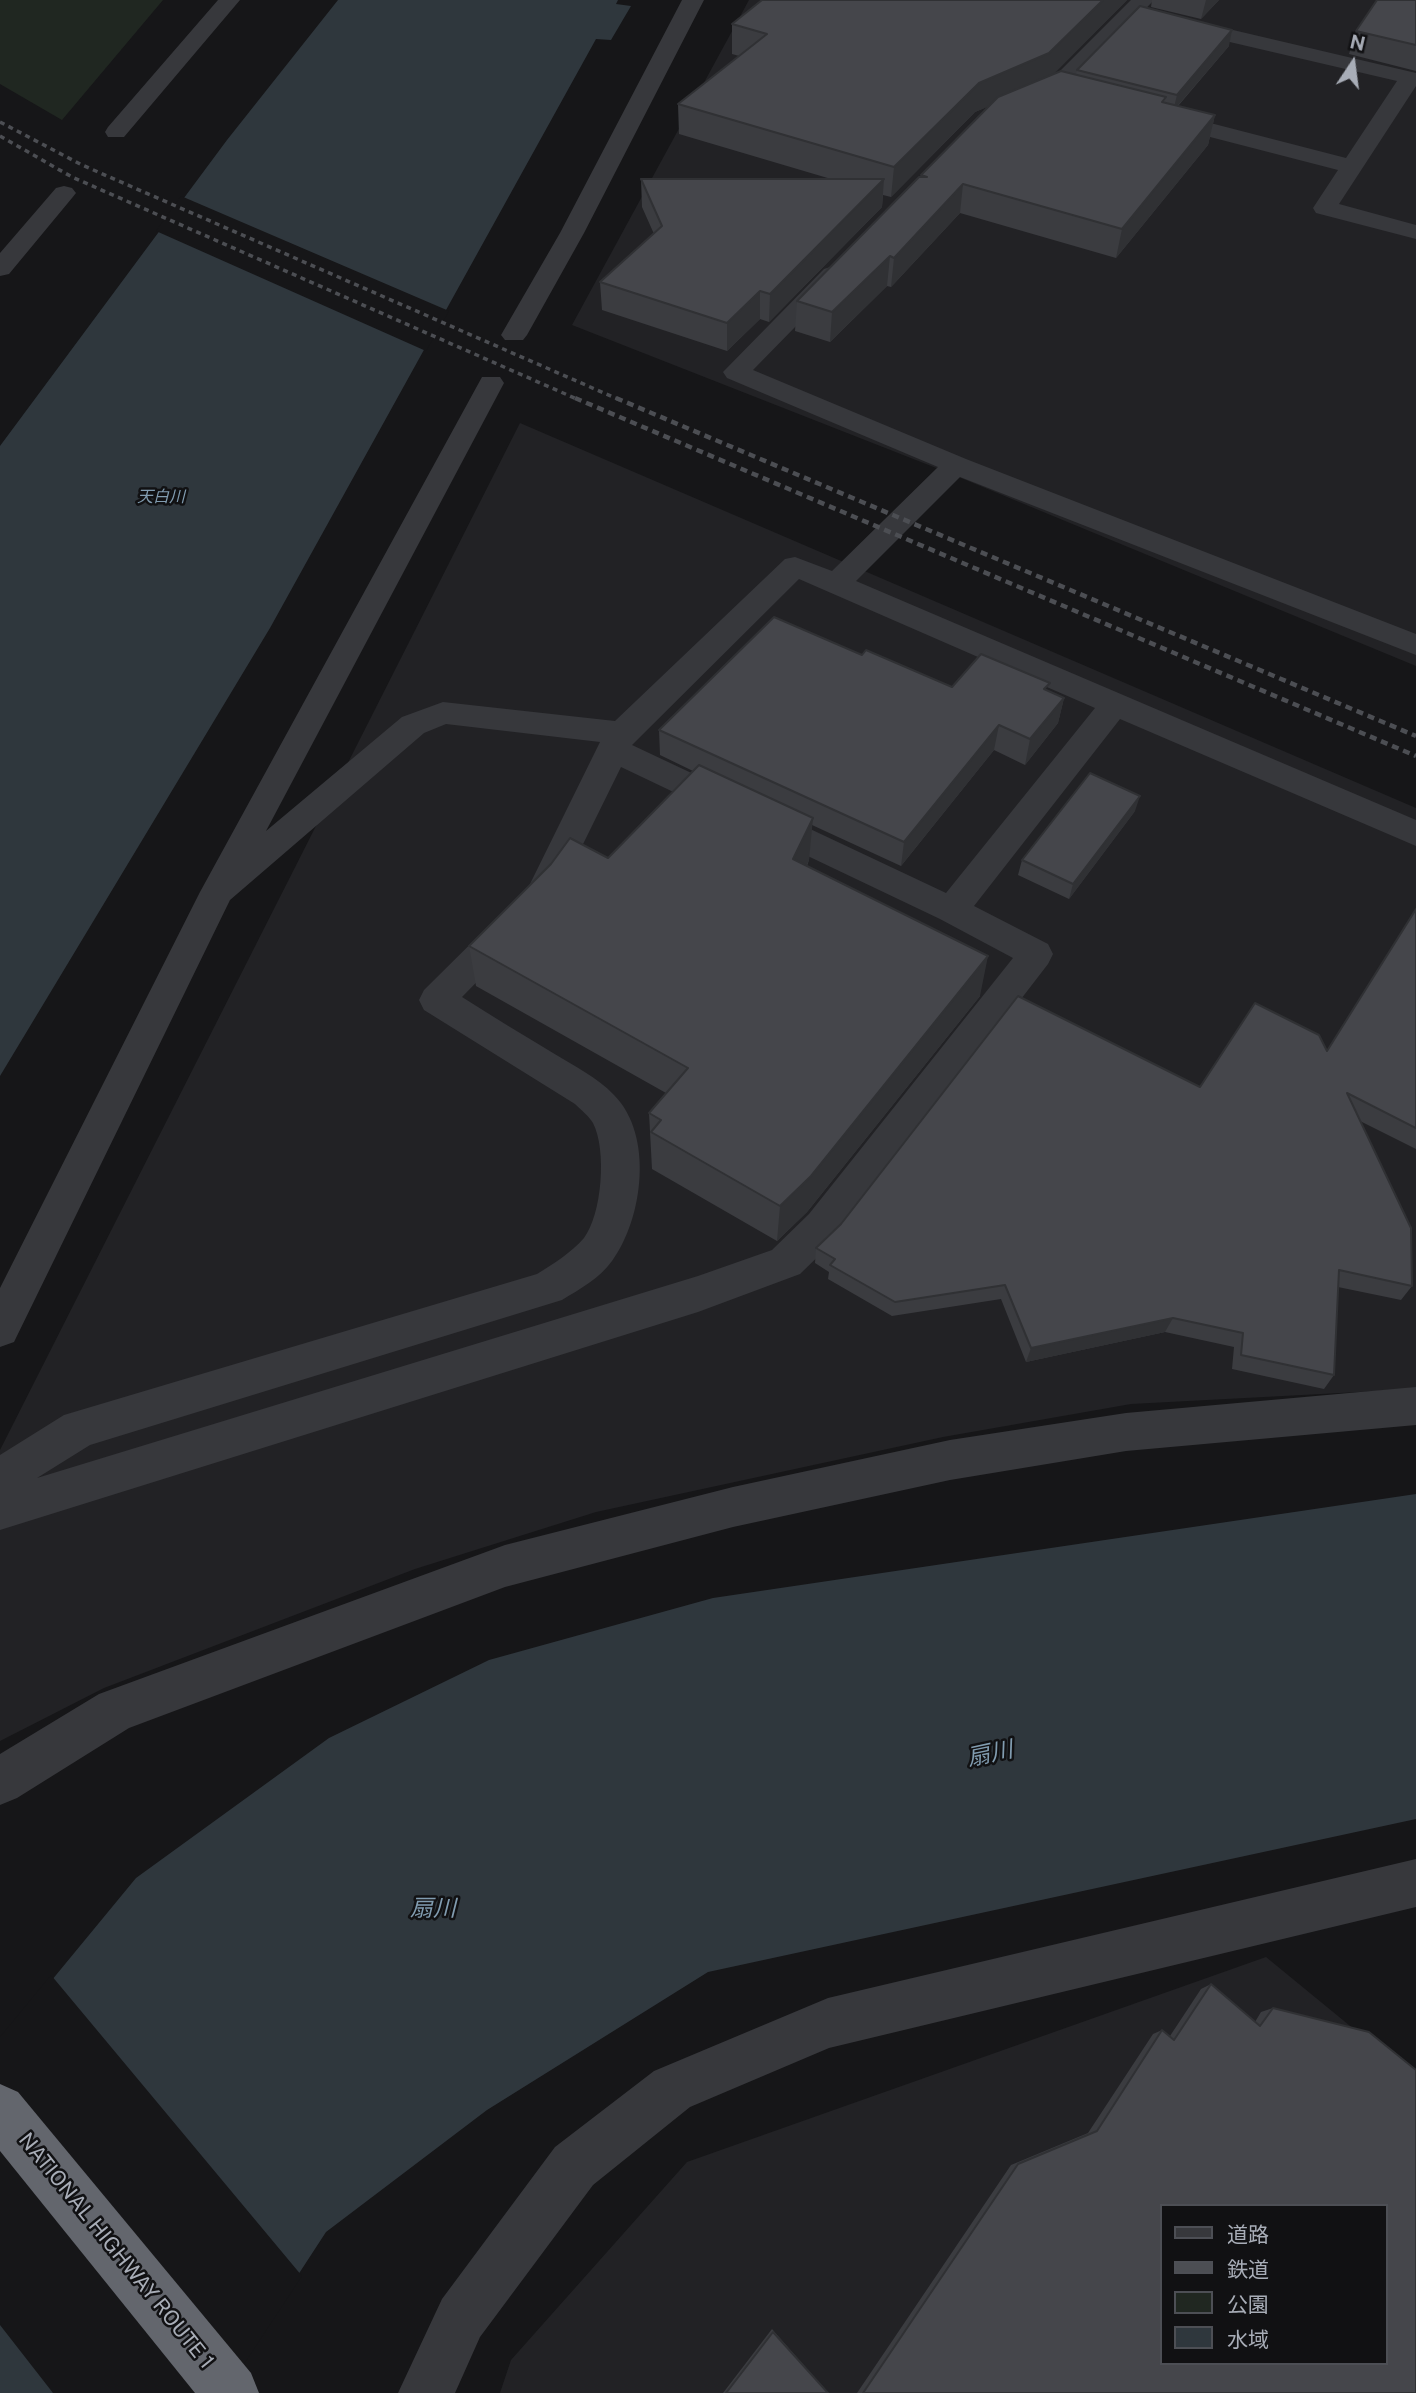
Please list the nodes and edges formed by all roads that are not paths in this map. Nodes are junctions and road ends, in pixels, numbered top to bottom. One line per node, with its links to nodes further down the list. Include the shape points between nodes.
1 (229, 0): 8 (street)
2 (693, 0): 14 (street)
3 (1138, 6): 4 (street); 9 (street, via 1409,78)
4 (1054, 90): 5 (street); 6 (street)
5 (1081, 97)
6 (1008, 109)
7 (1135, 111): 9 (street)
8 (116, 132)
9 (1351, 166): 11 (street, via 1325,208)
10 (64, 193): 13 (street)
11 (1416, 232)
12 (851, 255): 16 (street, via 736,372)
13 (0, 269)
14 (514, 335)
15 (491, 383): 22 (street)
16 (956, 465): 17 (street); 18 (street)
17 (837, 583): 19 (street); 20 (street, via 795,566)
18 (1416, 645)
19 (1114, 705): 21 (street); 23 (street)
20 (617, 741): 22 (street, via 443,713 413,725); 23 (street); 26 (street, via 542,894 437,1000 588,1093 607,1113 618,1139 621,1171 613,1217 601,1246 580,1268 548,1288 79,1429)
21 (1416, 834)
22 (217, 892): 24 (street)
23 (952, 910): 27 (street, via 1036,954 823,1226 786,1262 698,1294)
24 (0, 1329)
25 (1416, 1406): 28 (street, via 1126,1432 950,1460 733,1507 505,1566 115,1710)
26 (0, 1478)
27 (0, 1510)
28 (0, 1781)
29 (1416, 1883): 32 (street, via 828,2023 672,2089 574,2166 461,2318)
30 (0, 2110): 31 (highway, NATIONAL HIGHWAY ROUTE 1)
31 (231, 2393)
32 (426, 2393)

